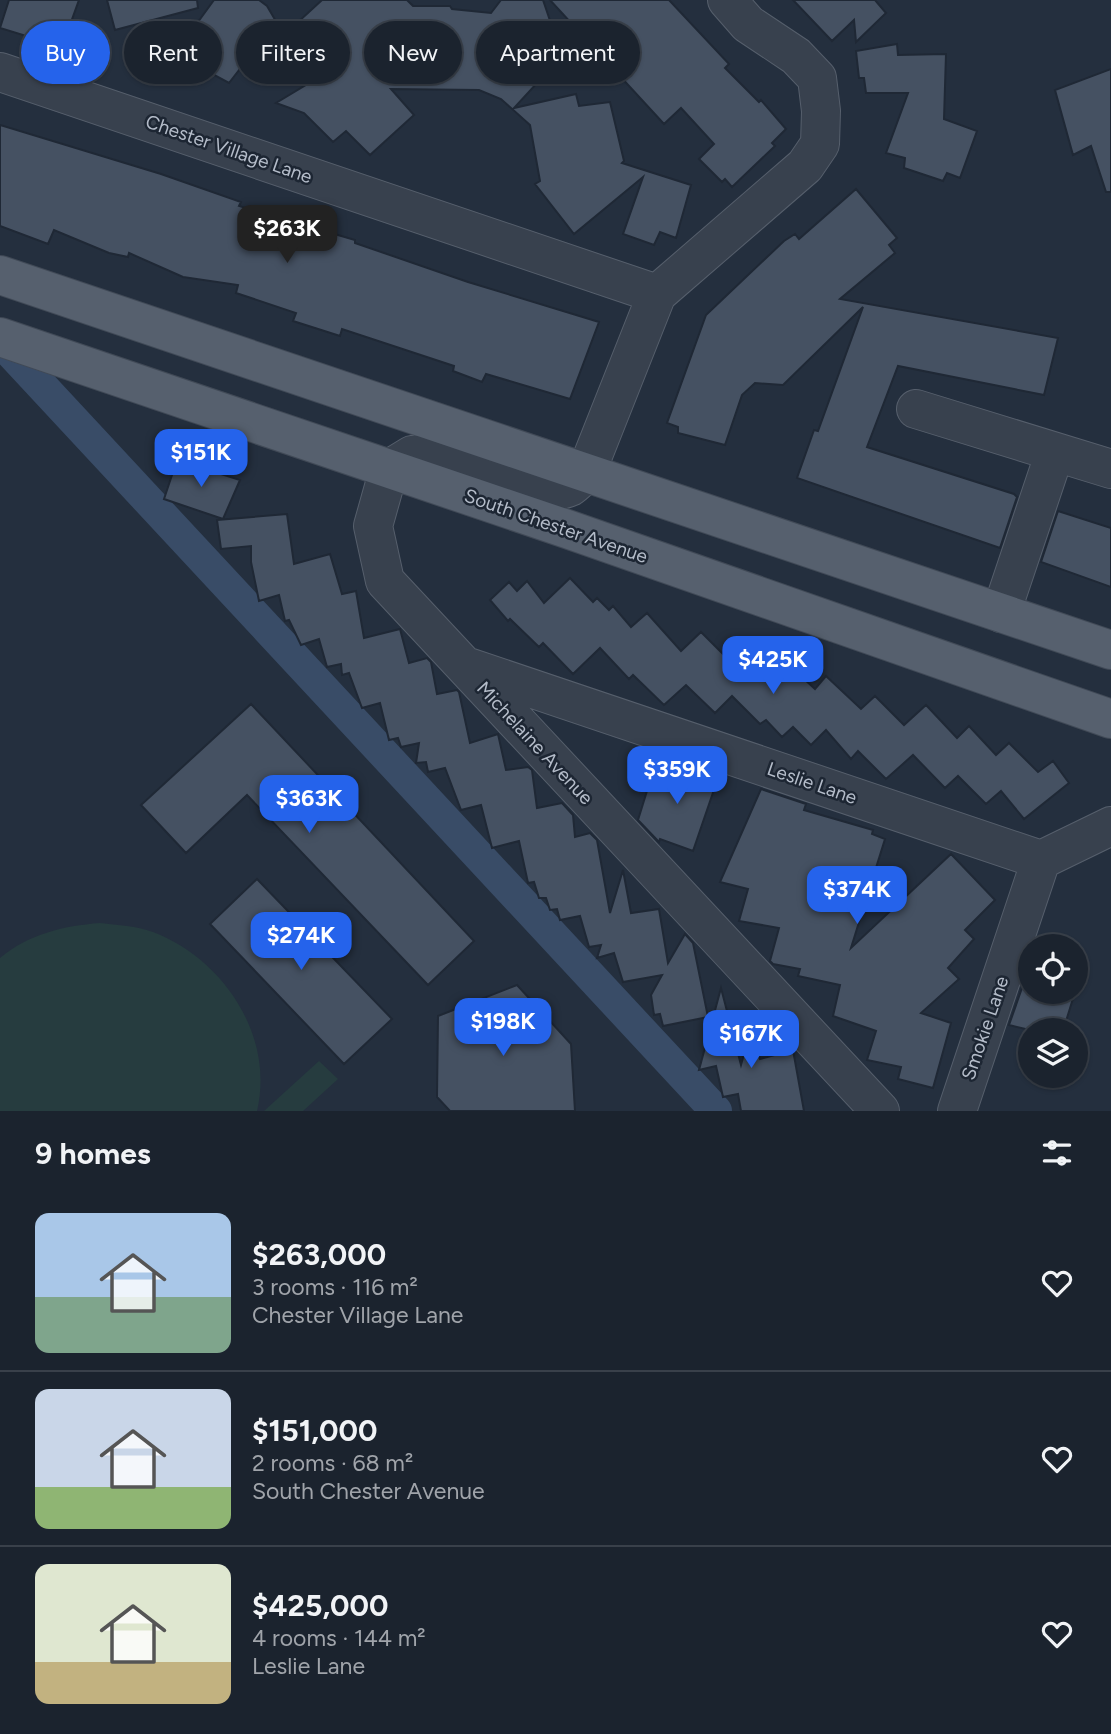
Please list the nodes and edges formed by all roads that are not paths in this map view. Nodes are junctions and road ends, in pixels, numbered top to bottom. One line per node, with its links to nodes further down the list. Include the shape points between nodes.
1 (727, 0): 4 (street, via 748,24 796,55 817,78 820,144 805,166)
2 (0, 72): 4 (street, Chester Village Lane)
3 (0, 275): 10 (main road)
4 (657, 294): 10 (street)
5 (0, 337): 8 (main road, South Chester Avenue)
6 (916, 409): 7 (street)
7 (1055, 452): 9 (street); 11 (street)
8 (389, 469): 10 (street, via 406,457 421,454 501,479 559,490); 13 (street, Michelaine Avenue, via 373,526 385,582); 14 (main road, South Chester Avenue)
9 (1111, 469)
10 (586, 473): 11 (main road)
11 (1001, 613): 12 (main road)
12 (1111, 650)
13 (463, 665): 16 (street, Leslie Lane); 17 (street, Michelaine Avenue)
14 (1111, 719)
15 (1111, 825): 16 (street)
16 (1041, 860): 18 (street, Smokie Lane)
17 (880, 1111)
18 (957, 1111)

